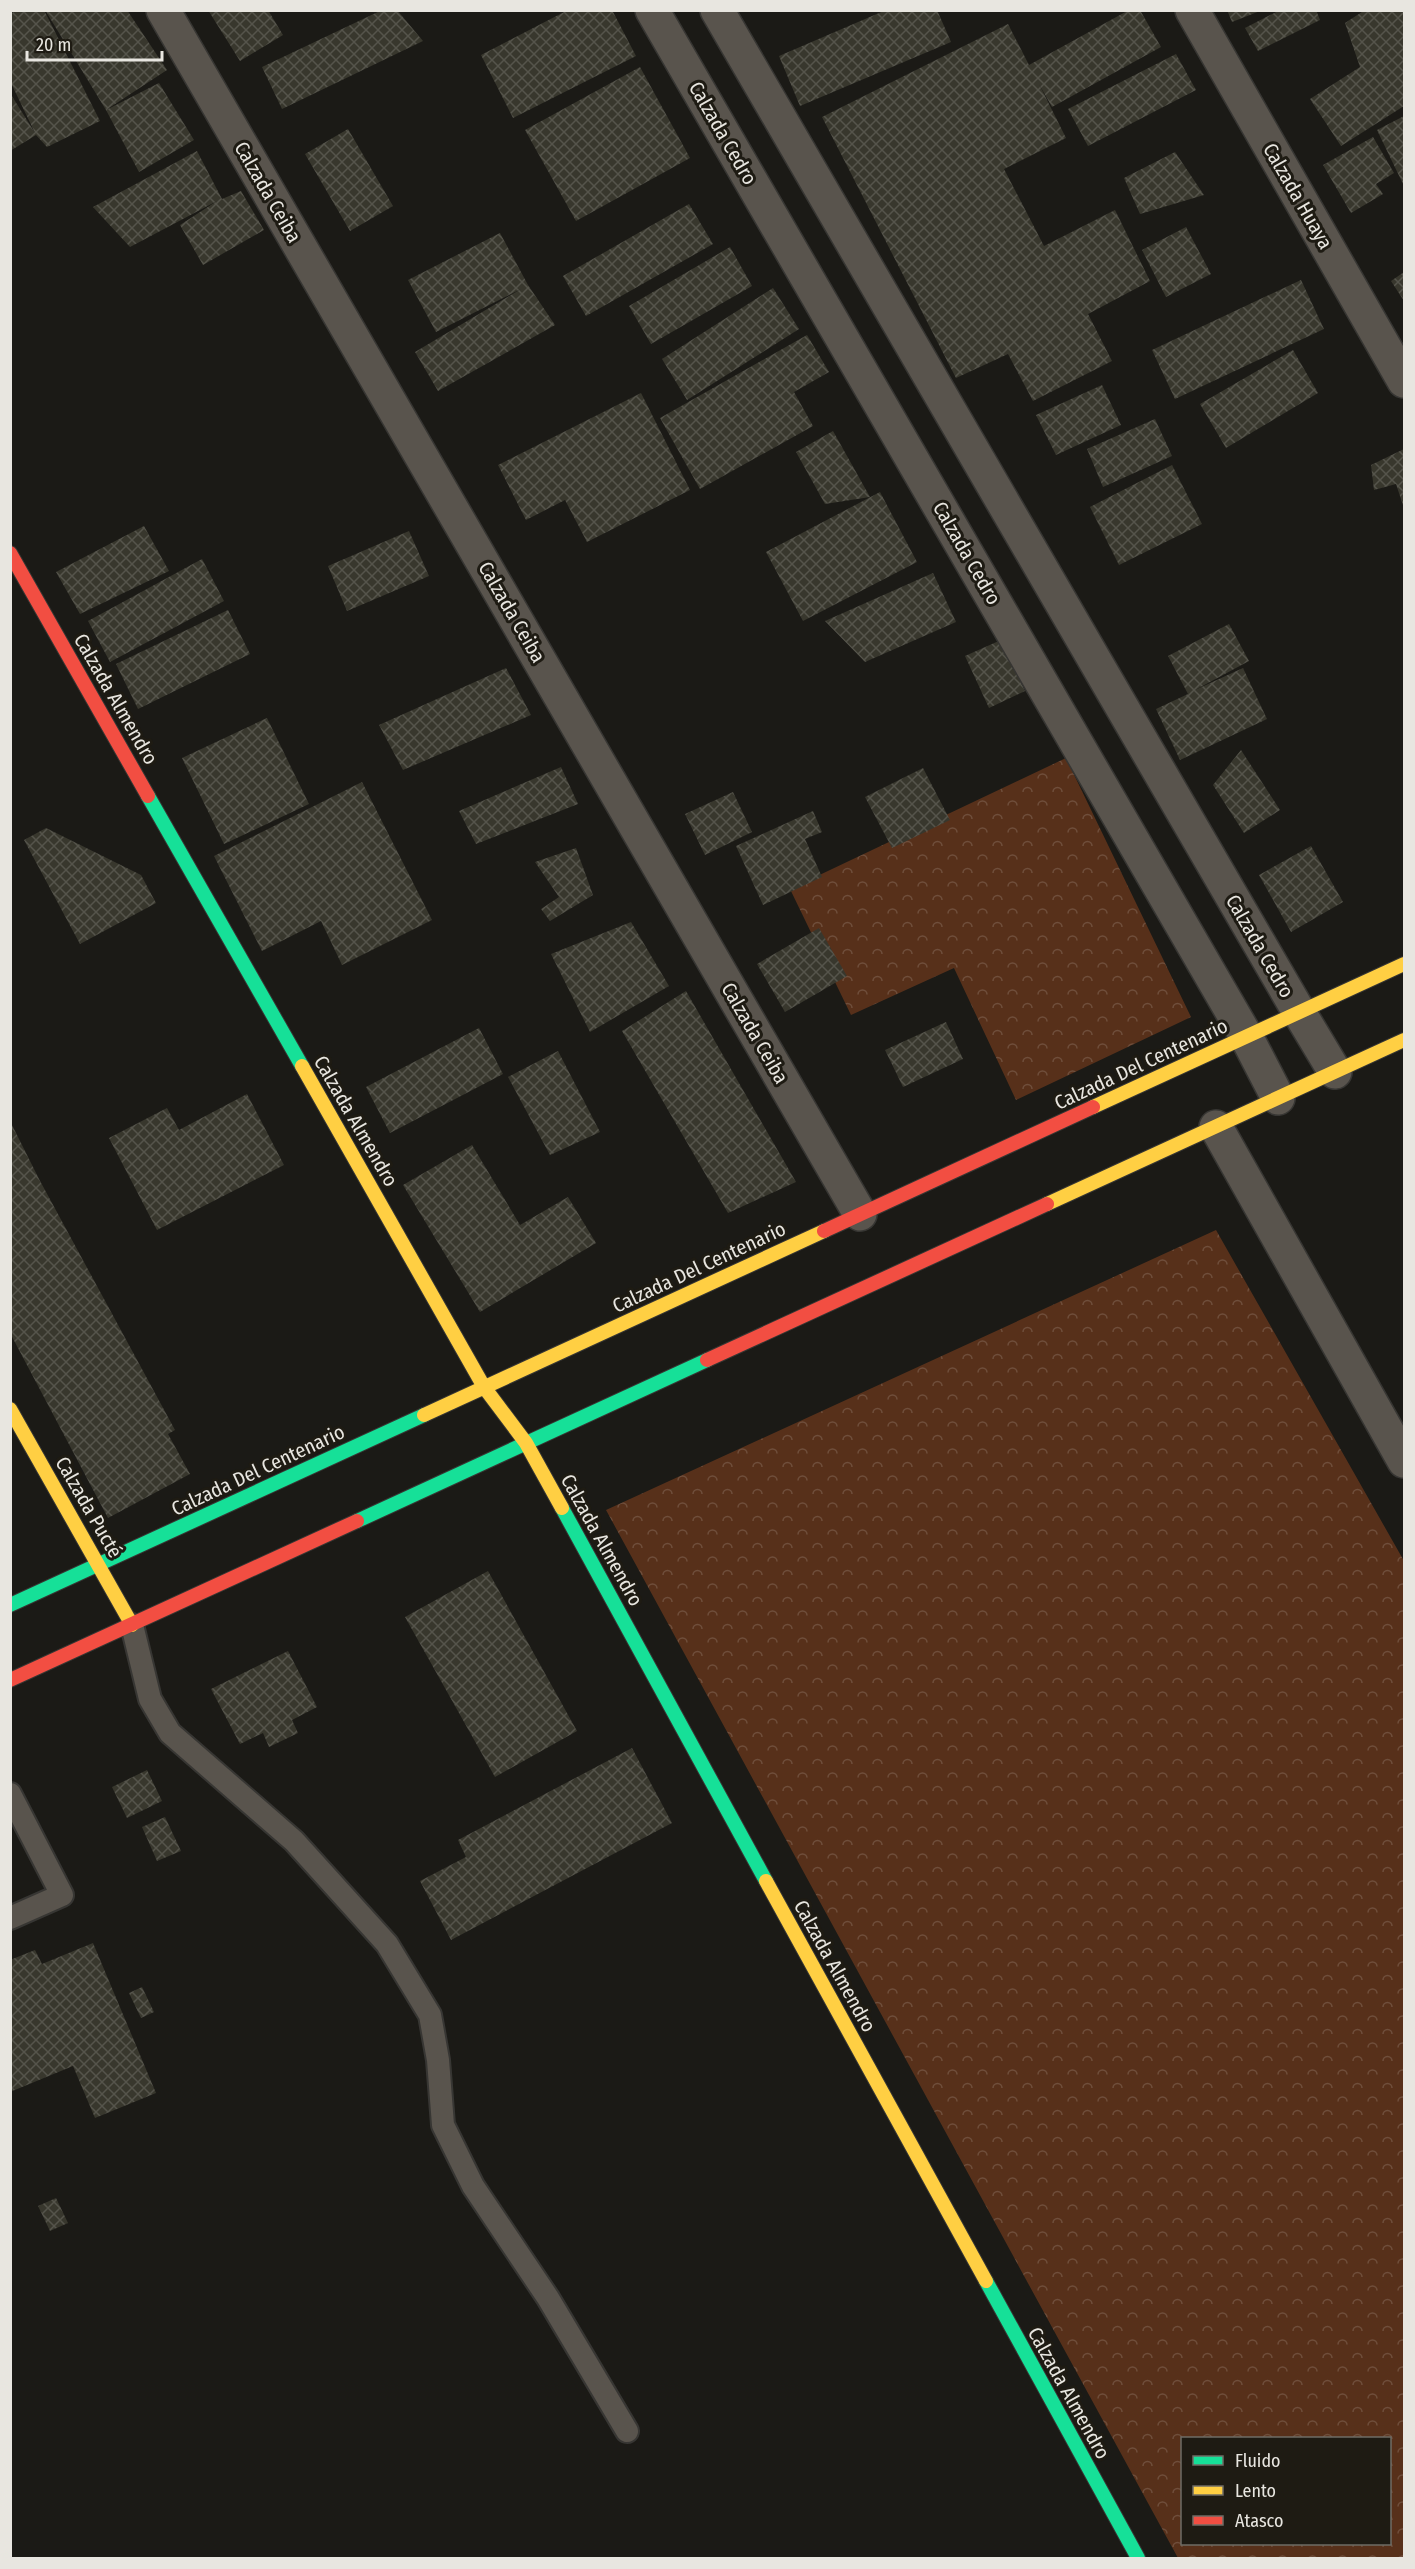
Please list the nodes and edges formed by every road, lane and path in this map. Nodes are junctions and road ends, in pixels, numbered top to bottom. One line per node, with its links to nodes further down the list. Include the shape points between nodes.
1 (163, 10): 14 (street, Calzada Ceiba)
2 (652, 10): 9 (street, Calzada Cedro)
3 (717, 10): 8 (street, Calzada Cedro)
4 (1192, 10): 5 (street, Calzada Huaya)
5 (1404, 381)
6 (10, 553): 15 (main road, Calzada Almendro)
7 (1404, 964): 8 (main road, Calzada Del Centenario)
8 (1299, 1012): 9 (main road, Calzada Del Centenario); 11 (street, Calzada Cedro)
9 (1246, 1036): 12 (street, Calzada Cedro); 14 (main road, Calzada Del Centenario)
10 (1404, 1040): 11 (main road)
11 (1335, 1072): 12 (main road)
12 (1278, 1098): 13 (main road)
13 (1216, 1127): 17 (main road); 18 (street)
14 (860, 1214): 15 (main road, Calzada Del Centenario)
15 (484, 1387): 17 (main road, Calzada Almendro); 19 (main road, Calzada Del Centenario)
16 (10, 1409): 19 (main road, Calzada Pucté)
17 (526, 1443): 21 (main road); 26 (main road, Calzada Almendro)
18 (1404, 1461)
19 (99, 1564): 20 (main road, Calzada Del Centenario); 21 (main road, Calzada Pucté)
20 (10, 1605)
21 (132, 1625): 22 (main road); 25 (lane, via 150,1699 170,1733 294,1841 387,1944 430,2015 443,2125 473,2186 548,2298)
22 (10, 1680)
23 (10, 1794): 24 (lane, via 62,1895)
24 (10, 1918)
25 (627, 2431)
26 (1138, 2559)

